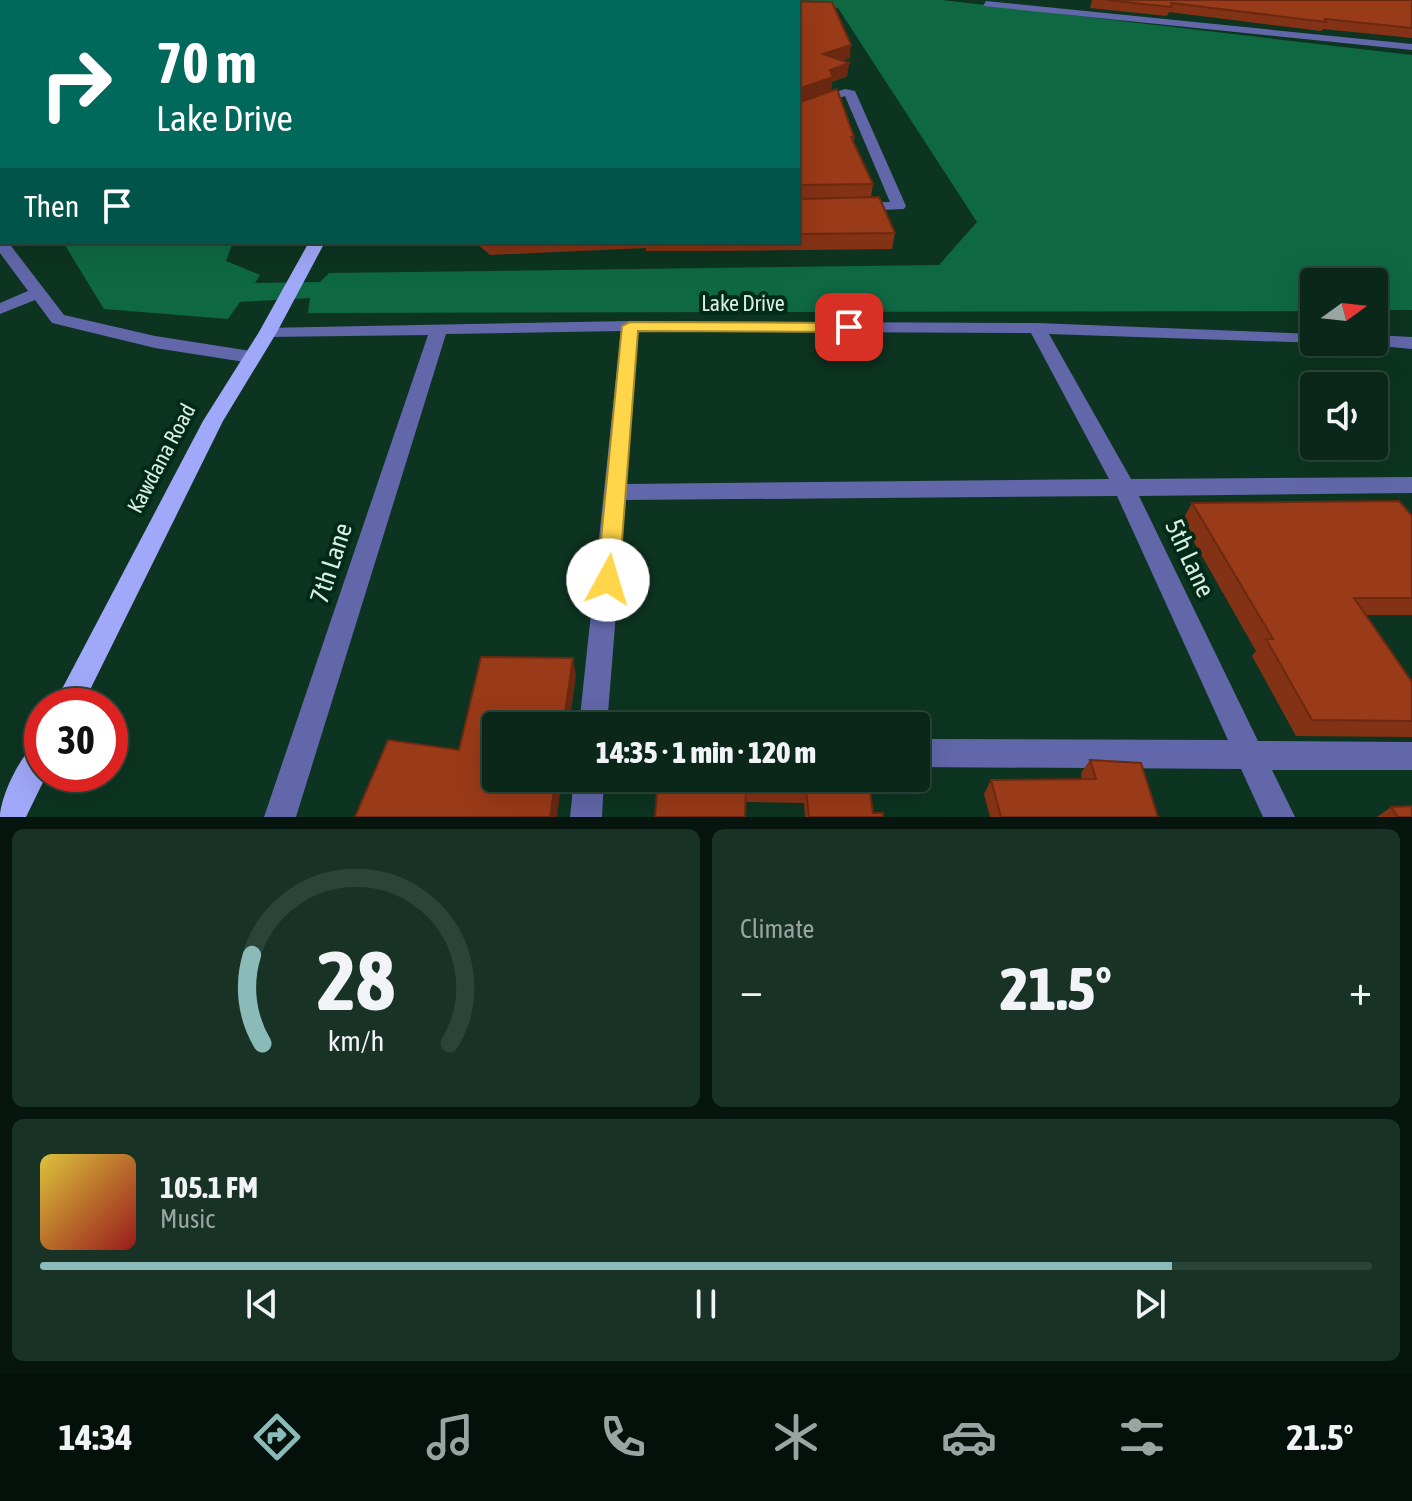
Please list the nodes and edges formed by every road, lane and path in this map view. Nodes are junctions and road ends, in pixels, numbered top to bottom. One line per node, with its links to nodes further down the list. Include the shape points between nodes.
1 (1066, 0): 3 (street)
2 (986, 4): 3 (street)
3 (1032, 8): 4 (street)
4 (1412, 47)
5 (800, 108): 6 (street, via 849,91 899,206)
6 (841, 207)
7 (2, 244): 9 (street)
8 (316, 244): 14 (main road, Kawdana Road)
9 (39, 292): 10 (street); 18 (street, via 58,319)
10 (0, 309)
11 (630, 326): 12 (street, Lake Drive); 13 (street, Lake Drive); 21 (street)
12 (439, 328): 14 (street, Lake Drive); 30 (street, 7th Lane)
13 (1037, 328): 15 (street, Lake Drive); 19 (street, 5th Lane)
14 (268, 332): 18 (main road, Kawdana Road)
15 (1300, 338)
16 (1388, 342): 17 (street)
17 (1412, 343)
18 (251, 357): 22 (main road, Kawdana Road)
19 (1123, 485): 20 (street); 21 (street); 25 (street, 5th Lane)
20 (1412, 485)
21 (617, 492): 23 (street)
22 (76, 688)
23 (594, 712)
24 (930, 753): 25 (street)
25 (1249, 756): 26 (street); 32 (street, 5th Lane)
26 (1412, 756)
27 (24, 788): 29 (main road)
28 (588, 792): 31 (street)
29 (9, 817)
30 (280, 817)
31 (586, 817)
32 (1279, 817)

